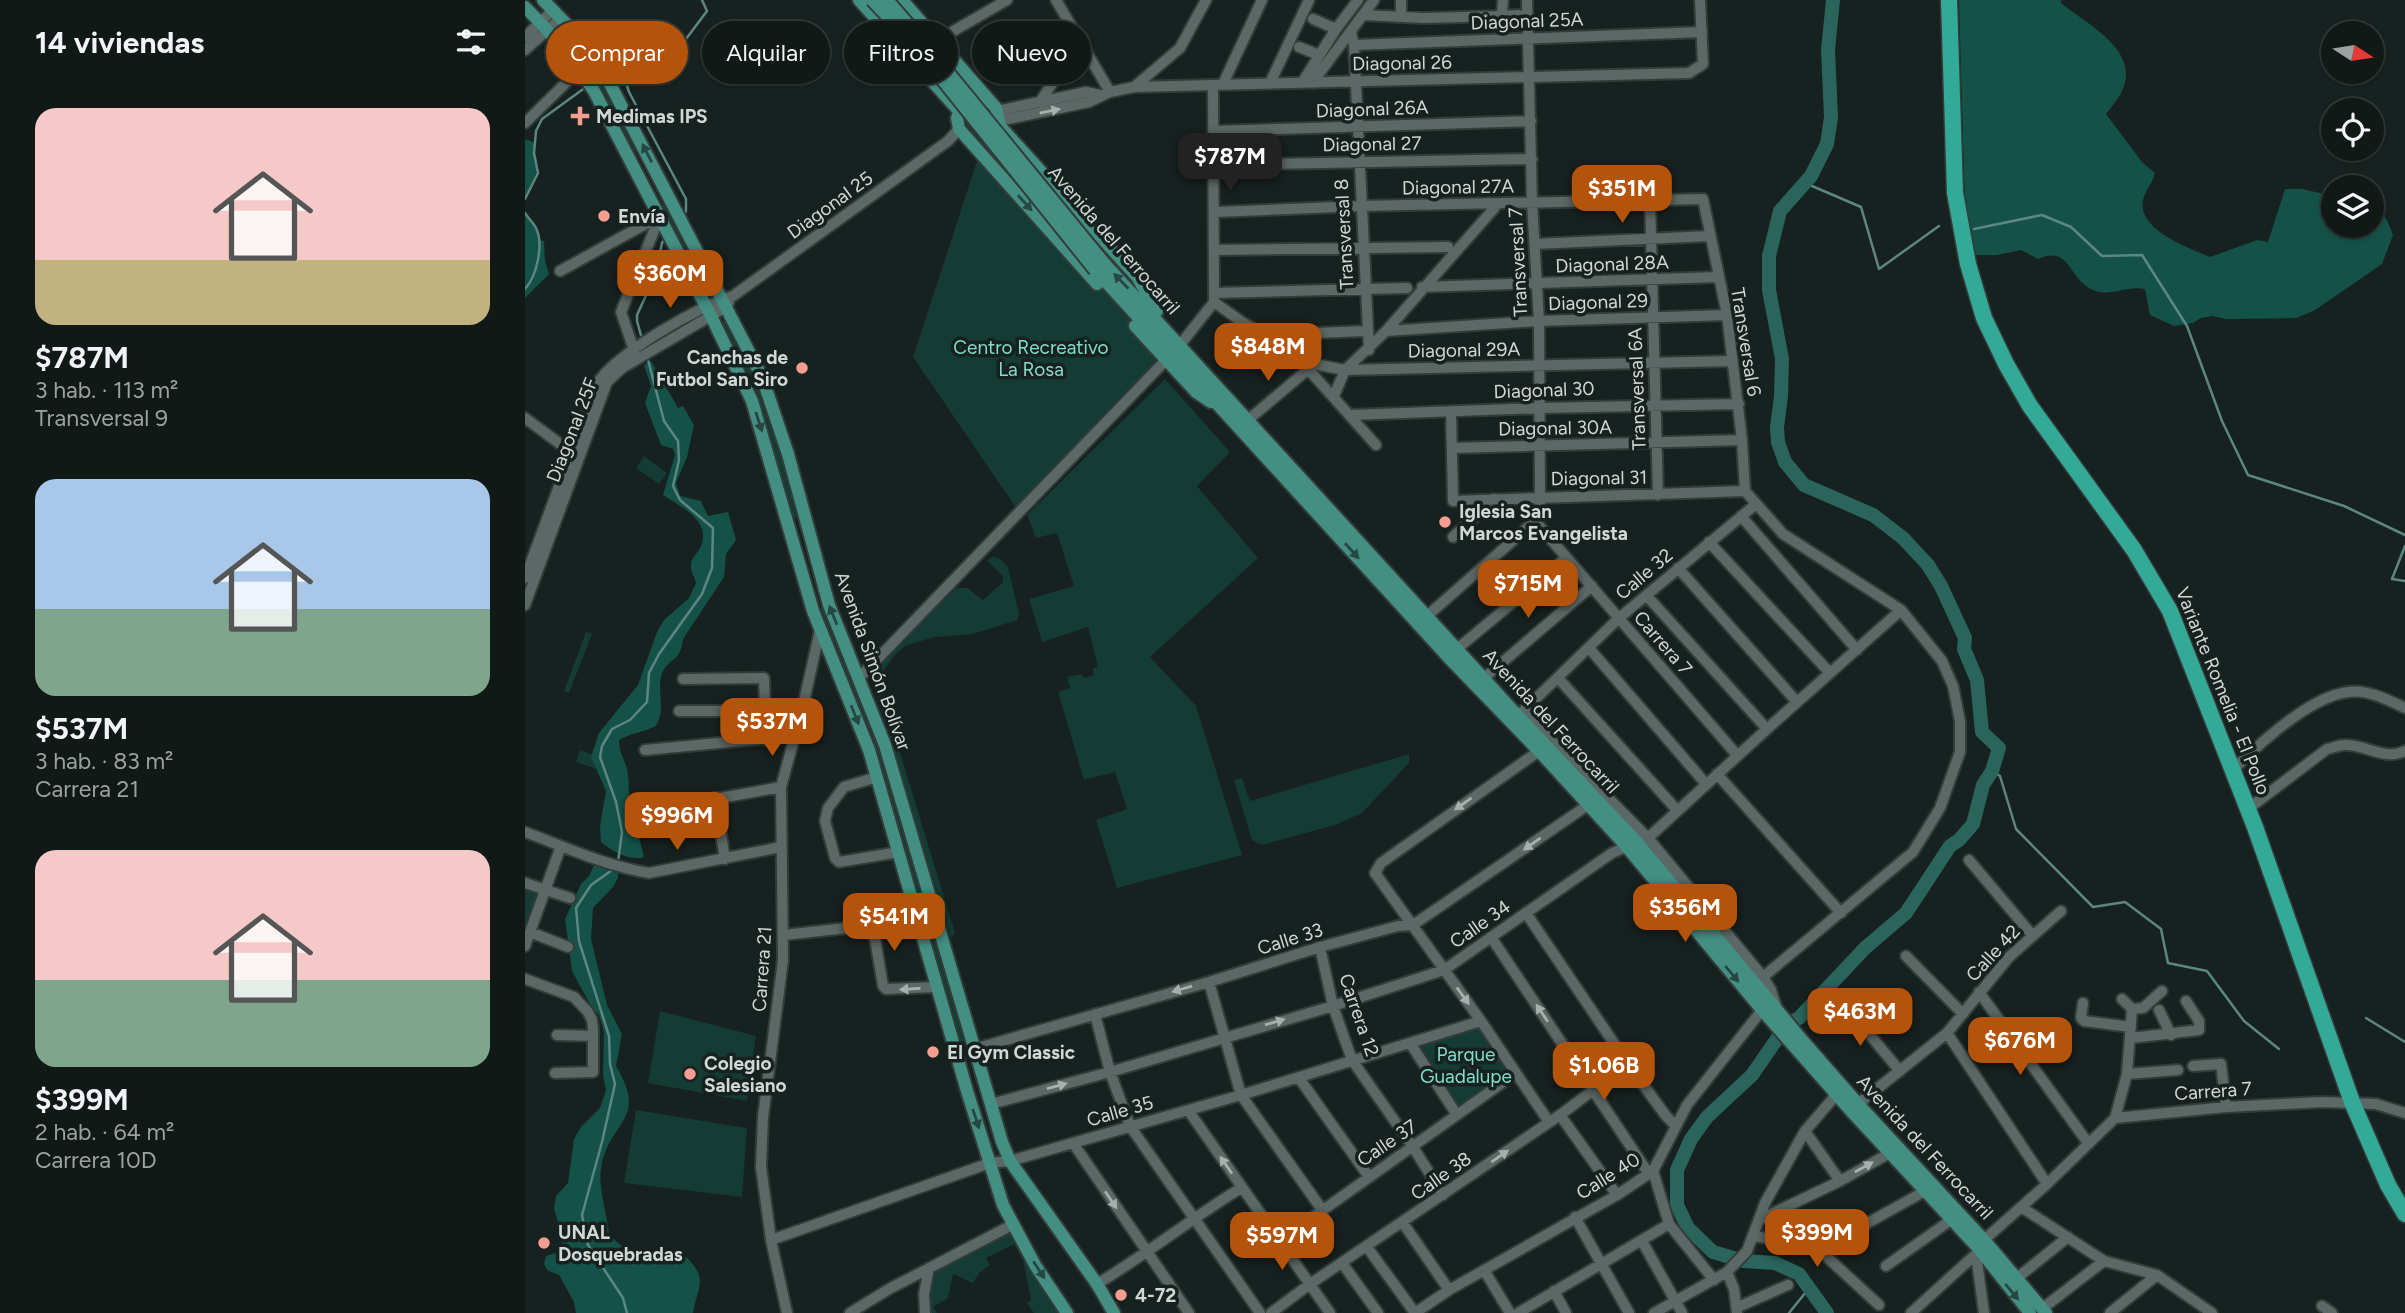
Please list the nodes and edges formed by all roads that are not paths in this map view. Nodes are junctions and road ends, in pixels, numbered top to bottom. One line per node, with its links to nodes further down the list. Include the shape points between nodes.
1 (543, 0): 20 (main road, Avenida Simón Bolívar)
2 (859, 0): 51 (main road)
3 (872, 0): 76 (main road, Avenida del Ferrocarril, bridge)
4 (887, 0): 76 (main road, Avenida del Ferrocarril, bridge)
5 (902, 0): 26 (main road)
6 (1007, 0): 29 (street)
7 (1056, 0): 49 (street)
8 (1197, 0): 27 (street)
9 (1206, 0): 27 (street)
10 (1262, 0): 47 (street)
11 (1309, 0): 42 (street)
12 (1374, 0): 21 (street)
13 (1401, 0): 24 (street)
14 (1503, 0): 23 (street)
15 (1527, 0): 34 (street, Transversal 7)
16 (1700, 0): 32 (street)
17 (1949, 0): 156 (highway, Variante Romelia - El Pollo, via 1955,193 1968,264 1985,318 2029,406 2160,591 2186,645)
18 (1353, 2): 30 (street)
19 (525, 7): 28 (main road, Avenida Simón Bolívar)
20 (557, 14): 28 (street); 85 (main road, Avenida Simón Bolívar, one-way to 20, via 609,82)
21 (1363, 15): 24 (street); 33 (street)
22 (1519, 15): 23 (street)
23 (1502, 16): 24 (street)
24 (1401, 17)
25 (1313, 19): 30 (street)
26 (920, 21)
27 (1195, 22): 48 (street, via 1179,48)
28 (545, 27): 31 (street); 37 (street)
29 (958, 28)
30 (1336, 29): 38 (street)
31 (527, 32)
32 (1702, 32): 34 (street, Diagonal 25A); 40 (street, Diagonal 26, via 1703,64 1689,73)
33 (1351, 33): 35 (street, Transversal 8); 43 (street)
34 (1528, 39): 35 (street, Diagonal 25A); 40 (street, Transversal 7)
35 (1354, 45): 41 (street, Transversal 8)
36 (1299, 47): 38 (street)
37 (525, 50)
38 (1319, 55): 43 (street)
39 (958, 67): 52 (main road)
40 (1530, 78): 41 (street, Diagonal 26); 53 (street, Transversal 7)
41 (1355, 82): 43 (street, Diagonal 26); 55 (street, Transversal 8)
42 (1270, 83): 43 (street, Diagonal 26); 47 (street, Diagonal 26)
43 (1307, 83)
44 (571, 84): 54 (street)
45 (589, 84): 67 (main road, Avenida Simón Bolívar)
46 (1052, 84): 50 (street)
47 (1218, 85): 48 (street, Diagonal 26); 56 (street)
48 (1134, 88): 49 (street, Diagonal 26)
49 (1105, 94): 50 (street, Diagonal 26, via 1086,92); 52 (street, Diagonal 26, one-way to 49, via 1089,102)
50 (1040, 102): 52 (street, Diagonal 26)
51 (959, 111): 52 (main road, via 974,98); 57 (main road, via 957,122)
52 (996, 115): 57 (main road, via 989,137 979,140); 93 (main road, via 1137,277)
53 (1531, 121): 55 (street, Diagonal 26A); 58 (street, Transversal 7)
54 (525, 123)
55 (1357, 128): 56 (street, Diagonal 26A); 59 (street, Transversal 8)
56 (1213, 131): 60 (street)
57 (964, 134): 85 (street, Diagonal 25); 96 (main road, one-way to 96)
58 (1532, 159): 59 (street, Diagonal 27); 63 (street, Transversal 7)
59 (1359, 162): 60 (street, Diagonal 27); 65 (street, Transversal 8)
60 (1213, 165): 66 (street)
61 (1650, 199): 62 (street, Diagonal 27A); 63 (street, Diagonal 27A); 70 (street, Transversal 6A)
62 (1703, 199): 69 (street, Transversal 6)
63 (1532, 202): 64 (street, Diagonal 27A); 71 (street, Transversal 7)
64 (1497, 205): 65 (street, Diagonal 27A); 81 (street)
65 (1361, 206): 66 (street, Diagonal 27A); 72 (street, Transversal 8)
66 (1215, 212): 74 (street)
67 (662, 220): 68 (street); 75 (street); 86 (main road, Avenida Simón Bolívar)
68 (630, 233): 75 (street); 77 (street)
69 (1710, 236): 70 (street); 78 (street, Transversal 6)
70 (1650, 240): 71 (street); 79 (street, Transversal 6A)
71 (1535, 244): 80 (street, Transversal 7)
72 (1362, 247): 73 (street); 74 (street); 83 (street, Transversal 8)
73 (1448, 247)
74 (1214, 250): 84 (street)
75 (643, 255): 95 (street, via 621,312)
76 (1100, 266): 93 (main road, Avenida del Ferrocarril, one-way to 76); 107 (main road, Avenida del Ferrocarril)
77 (560, 271)
78 (1719, 277): 79 (street, Diagonal 28A); 87 (street, Transversal 6)
79 (1651, 280): 80 (street, Diagonal 28A); 88 (street, Transversal 6A)
80 (1537, 284): 81 (street, Diagonal 28A); 89 (street, Transversal 7)
81 (1422, 287): 91 (street)
82 (1407, 288): 83 (street)
83 (1364, 289): 84 (street); 90 (street, Transversal 8)
84 (1214, 297): 92 (street, Diagonal 29A); 93 (street)
85 (727, 301): 86 (street, Diagonal 25); 141 (main road, Avenida Simón Bolívar, one-way to 85, via 829,606 770,398)
86 (708, 311): 95 (street, Diagonal 25F); 135 (main road, Avenida Simón Bolívar, one-way to 135, via 752,401)
87 (1727, 315): 88 (street, Diagonal 29); 97 (street, Transversal 6)
88 (1652, 317): 89 (street, Diagonal 29); 98 (street, Transversal 6A)
89 (1539, 321): 91 (street, Diagonal 29); 100 (street, Transversal 7)
90 (1366, 331): 92 (street); 94 (street, Transversal 8)
91 (1386, 331): 94 (street)
92 (1265, 335): 99 (street, Diagonal 29A)
93 (1176, 340): 110 (main road, Avenida del Ferrocarril)
94 (1369, 350): 101 (street)
95 (638, 353): 116 (street, Diagonal 25F, via 613,365 601,377)
96 (1166, 360): 107 (main road, via 1196,393); 141 (street)
97 (1732, 361): 98 (street, Diagonal 29A); 104 (street, Transversal 6)
98 (1654, 362): 100 (street, Diagonal 29A); 103 (street, Transversal 6A)
99 (1311, 366): 101 (street, Diagonal 29A); 102 (street); 110 (street)
100 (1539, 366): 101 (street, Diagonal 29A); 105 (street, Transversal 7)
101 (1345, 370): 102 (street)
102 (1334, 396): 108 (street)
103 (1656, 404): 104 (street, Diagonal 30); 105 (street, Diagonal 30); 112 (street, Transversal 6A)
104 (1739, 404): 111 (street, Transversal 6)
105 (1541, 408): 106 (street, Diagonal 30); 114 (street, Transversal 7)
106 (1451, 411): 108 (street, Diagonal 30); 115 (street)
107 (1226, 412): 153 (main road, Avenida del Ferrocarril, one-way to 153)
108 (1350, 415): 113 (street)
109 (525, 418): 116 (street)
110 (1248, 420): 133 (main road, Avenida del Ferrocarril)
111 (1742, 440): 112 (street, Diagonal 30A); 117 (street, Transversal 6)
112 (1657, 443): 114 (street, Diagonal 30A); 118 (street, Transversal 6A)
113 (1376, 445)
114 (1541, 446): 115 (street, Diagonal 30A); 119 (street, Transversal 7)
115 (1452, 448): 120 (street, Diagonal 31, via 1454,501)
116 (575, 454): 128 (street, Diagonal 25F); 131 (street, Diagonal 25F)
117 (1745, 491): 118 (street, Diagonal 31); 121 (street)
118 (1658, 495): 119 (street, Diagonal 31)
119 (1541, 497): 120 (street, Diagonal 31); 123 (street, Transversal 7)
120 (1494, 499): 124 (street)
121 (1755, 505): 122 (street, Calle 32); 132 (street, via 1783,534)
122 (1741, 516): 125 (street, Calle 32); 138 (street)
123 (1535, 521): 126 (street, Carrera 7); 133 (street)
124 (1453, 537)
125 (1709, 542): 127 (street, Calle 32); 139 (street)
126 (1566, 558): 129 (street, Carrera 7); 137 (street)
127 (1678, 568): 130 (street, Calle 32); 144 (street)
128 (525, 578)
129 (1592, 586): 134 (street, Carrera 7); 142 (street)
130 (1647, 596): 134 (street, Calle 32); 149 (street)
131 (525, 606)
132 (1901, 610): 138 (street, Calle 34); 178 (street, via 1942,661 1953,686 1960,752 1940,808 1913,852)
133 (1427, 616): 137 (main road, Avenida del Ferrocarril)
134 (1619, 618): 136 (street, Calle 32); 155 (street, Carrera 7)
135 (820, 630): 150 (street, Carrera 21); 158 (main road, Avenida Simón Bolívar, one-way to 158)
136 (1589, 648): 143 (street, Calle 32); 159 (street)
137 (1457, 649): 142 (main road, Avenida del Ferrocarril)
138 (1857, 650): 139 (street, Calle 34)
139 (1830, 673): 144 (street, Calle 34)
140 (683, 678): 147 (street, via 764,678)
141 (859, 678): 216 (main road, Avenida Simón Bolívar, via 885,745)
142 (1484, 678): 148 (main road, Avenida del Ferrocarril)
143 (1558, 678): 148 (street, Calle 32); 164 (street)
144 (1797, 702): 149 (street, Calle 34)
145 (2405, 708): 156 (street, via 2357,691 2336,695 2293,718)
146 (679, 711): 147 (street)
147 (764, 711): 151 (street)
148 (1520, 714): 167 (main road, Avenida del Ferrocarril)
149 (1767, 729): 155 (street, Calle 34)
150 (794, 736): 151 (street); 160 (street, Carrera 21)
151 (766, 740): 152 (street)
152 (645, 750)
153 (1539, 751): 162 (main road, Avenida del Ferrocarril); 180 (street, one-way to 180, via 1375,869 1376,877)
154 (2405, 751): 163 (street, via 2386,755 2343,744 2327,749)
155 (1737, 755): 157 (street, Calle 34)
156 (2233, 770): 163 (highway, Variante Romelia - El Pollo)
157 (1717, 774): 159 (street, Calle 34); 178 (street)
158 (877, 777): 170 (main road, Avenida Simón Bolívar); 170 (street, via 844,787 826,814 835,858 839,862)
159 (1706, 784): 164 (street, Calle 34)
160 (781, 787): 161 (street); 169 (street, Carrera 21)
161 (715, 798): 165 (street); 171 (street)
162 (1588, 805): 167 (main road, Avenida del Ferrocarril); 180 (street, Calle 33, one-way to 180)
163 (2248, 809): 230 (highway, Variante Romelia - El Pollo)
164 (1677, 810): 167 (street, Calle 34)
165 (649, 811)
166 (525, 832): 168 (street)
167 (1637, 842): 177 (street, Calle 34, via 1612,853); 191 (street); 205 (main road, Avenida del Ferrocarril)
168 (561, 846): 171 (street, via 649,873); 174 (street)
169 (781, 847): 171 (street); 183 (street, Carrera 21)
170 (899, 852): 179 (main road, Avenida Simón Bolívar)
171 (725, 859)
172 (1969, 860): 184 (street)
173 (525, 883): 174 (street)
174 (545, 890): 175 (street); 182 (street)
175 (570, 898)
176 (2061, 911): 184 (street, Calle 42)
177 (1526, 913): 185 (street, Calle 34); 218 (street)
178 (1841, 913): 191 (street)
179 (918, 920): 181 (street); 194 (main road, Avenida Simón Bolívar)
180 (1413, 925): 188 (street, Calle 33); 190 (street)
181 (873, 927): 183 (street); 194 (street, one-way to 181, via 886,989)
182 (530, 932): 186 (street); 187 (street)
183 (784, 936): 269 (street, Carrera 21, via 763,1117 761,1167)
184 (2033, 936): 196 (street, Calle 42)
185 (1491, 937): 190 (street, Calle 34); 227 (street, one-way to 185)
186 (525, 946)
187 (568, 947)
188 (1319, 947): 193 (street, Calle 33); 201 (street, Carrera 12)
189 (1906, 956): 206 (street)
190 (1444, 971): 201 (street, Calle 34); 207 (street, one-way to 207)
191 (1763, 977): 205 (street, via 1771,989)
192 (525, 979): 212 (street, via 575,997 592,1020)
193 (1209, 982): 204 (street, Calle 33, one-way to 204); 213 (street)
194 (938, 987): 248 (main road, Avenida Simón Bolívar, one-way to 248)
195 (2162, 991): 202 (street, via 2143,1008)
196 (1979, 992): 206 (street, Calle 42); 244 (street)
197 (2122, 999): 202 (street)
198 (2186, 1001): 211 (street, via 2199,1021 2199,1030)
199 (2083, 1003): 208 (street, via 2084,1021)
200 (1845, 1005): 222 (street)
201 (1333, 1006): 213 (street, Calle 34, one-way to 201); 217 (street, Carrera 12)
202 (2132, 1009): 208 (street)
203 (2158, 1010): 211 (street)
204 (1094, 1014): 216 (street, Calle 33); 221 (street)
205 (1770, 1014): 215 (main road, Avenida del Ferrocarril); 241 (street, Calle 40, via 1687,1105)
206 (1963, 1014): 209 (street, Calle 42)
207 (1481, 1021): 214 (street, Calle 35); 224 (street)
208 (2131, 1032): 211 (street); 225 (street)
209 (1947, 1033): 222 (street, Calle 42); 252 (street)
210 (557, 1035): 212 (street)
211 (2171, 1035)
212 (593, 1036): 223 (street, via 593,1072)
213 (1225, 1036): 221 (street, Calle 34); 228 (street)
214 (1410, 1043): 217 (street, Calle 35); 236 (street)
215 (1798, 1044): 229 (main road, Avenida del Ferrocarril); 232 (main road, Avenida del Ferrocarril)
216 (974, 1049): 231 (main road, Avenida Simón Bolívar)
217 (1352, 1060): 226 (street, Calle 35); 245 (street, Carrera 12)
218 (1628, 1064): 227 (street, Calle 38); 241 (street)
219 (2193, 1066): 233 (street, via 2221,1064)
220 (2178, 1070): 225 (street)
221 (1110, 1072): 231 (street, Calle 34, one-way to 221); 240 (street)
222 (1900, 1072): 232 (street, Calle 42)
223 (555, 1073)
224 (1516, 1073): 236 (street, Calle 37); 239 (street)
225 (2127, 1074): 238 (street)
226 (1299, 1078): 228 (street, Calle 35); 250 (street)
227 (1594, 1089): 237 (street, Calle 38); 249 (street)
228 (1241, 1095): 234 (street, Calle 35); 258 (street)
229 (1836, 1095): 242 (street); 246 (main road, Avenida del Ferrocarril)
230 (2352, 1102): 233 (street, Carrera 7); 235 (street, Carrera 7); 259 (highway, Variante Romelia - El Pollo)
231 (991, 1104): 247 (main road, Avenida Simón Bolívar)
232 (1858, 1104): 274 (main road, Avenida del Ferrocarril)
233 (2227, 1107): 238 (street, Carrera 7)
234 (1188, 1110): 240 (street, Calle 35); 253 (street, one-way to 234)
235 (2405, 1113)
236 (1457, 1115): 245 (street, Calle 37)
237 (1560, 1115): 239 (street, Calle 38); 256 (street)
238 (2115, 1118): 244 (street)
239 (1549, 1122): 255 (street, Calle 38, one-way to 239)
240 (1130, 1126): 243 (street, Calle 35); 260 (street)
241 (1676, 1126): 249 (street, Calle 40)
242 (1805, 1130): 251 (street); 262 (street)
243 (1073, 1143): 247 (street, Calle 35); 275 (street, one-way to 275)
244 (2088, 1143): 252 (street)
245 (1413, 1147): 250 (street, Calle 37); 255 (street, Carrera 12)
246 (1890, 1153): 251 (street, one-way to 246); 254 (main road, Avenida del Ferrocarril)
247 (1010, 1161): 248 (street, Calle 35); 286 (main road, Avenida Simón Bolívar)
248 (990, 1163): 266 (main road, Avenida Simón Bolívar); 269 (street, Calle 35)
249 (1651, 1172): 256 (street, Calle 40); 265 (street)
250 (1369, 1177): 258 (street, Calle 37)
251 (1840, 1181): 262 (street)
252 (2047, 1184): 257 (street)
253 (1241, 1188): 260 (street); 271 (street)
254 (1925, 1191): 263 (main road, Avenida del Ferrocarril); 273 (street)
255 (1443, 1195): 264 (street, Calle 38)
256 (1617, 1195): 261 (street, Calle 40)
257 (2021, 1207): 268 (street); 274 (street)
258 (1323, 1211): 271 (street, Calle 37)
259 (2405, 1214)
260 (1194, 1217): 275 (street); 303 (street)
261 (1575, 1217): 278 (street); 282 (street, Calle 40)
262 (1759, 1220): 267 (street)
263 (1951, 1220): 274 (main road, Avenida del Ferrocarril); 279 (street)
264 (1403, 1223): 272 (street, Calle 38); 289 (street)
265 (1669, 1224): 270 (street); 285 (street)
266 (1012, 1225): 280 (street); 301 (main road, Avenida Simón Bolívar, one-way to 301)
267 (1753, 1236): 273 (street); 281 (street)
268 (2068, 1237): 276 (street); 284 (street)
269 (771, 1240): 298 (street, Carrera 21)
270 (1642, 1241): 278 (street); 291 (street)
271 (1279, 1242): 287 (street)
272 (1367, 1247): 277 (street, Calle 38); 307 (street)
273 (1821, 1247): 292 (street)
274 (1980, 1248): 284 (main road, Avenida del Ferrocarril); 294 (street); 296 (main road, Avenida del Ferrocarril, one-way to 296); 314 (street)
275 (1147, 1254): 286 (street); 302 (street)
276 (2104, 1261): 283 (street); 296 (street)
277 (1342, 1263): 287 (street, Calle 38); 306 (street)
278 (1600, 1264): 290 (street); 311 (street)
279 (1886, 1266)
280 (929, 1268): 299 (street); 300 (street)
281 (1731, 1269): 285 (street); 295 (street)
282 (1484, 1270): 289 (street, Calle 40); 308 (street)
283 (2157, 1275): 316 (street); 317 (street)
284 (2017, 1278): 296 (main road, Avenida del Ferrocarril)
285 (1714, 1280): 291 (street)
286 (1097, 1284): 297 (main road, Avenida Simón Bolívar)
287 (1310, 1284): 304 (street, Calle 38); 305 (street)
288 (1788, 1284): 295 (street)
289 (1449, 1290): 307 (street, Calle 40)
290 (1554, 1291): 309 (street); 310 (street)
291 (1675, 1301): 312 (street); 313 (street)
292 (1879, 1305)
293 (2322, 1306): 318 (street)
294 (1984, 1308): 315 (street)
295 (1737, 1310)
296 (2040, 1311)
297 (1115, 1312)
298 (787, 1313)
299 (850, 1313)
300 (925, 1313)
301 (1067, 1313)
302 (1189, 1313)
303 (1259, 1313)
304 (1271, 1313)
305 (1330, 1313)
306 (1378, 1313)
307 (1415, 1313)
308 (1510, 1313)
309 (1518, 1313)
310 (1566, 1313)
311 (1629, 1313)
312 (1654, 1313)
313 (1682, 1313)
314 (1911, 1313)
315 (1971, 1313)
316 (2110, 1313)
317 (2212, 1313)
318 (2332, 1313)

